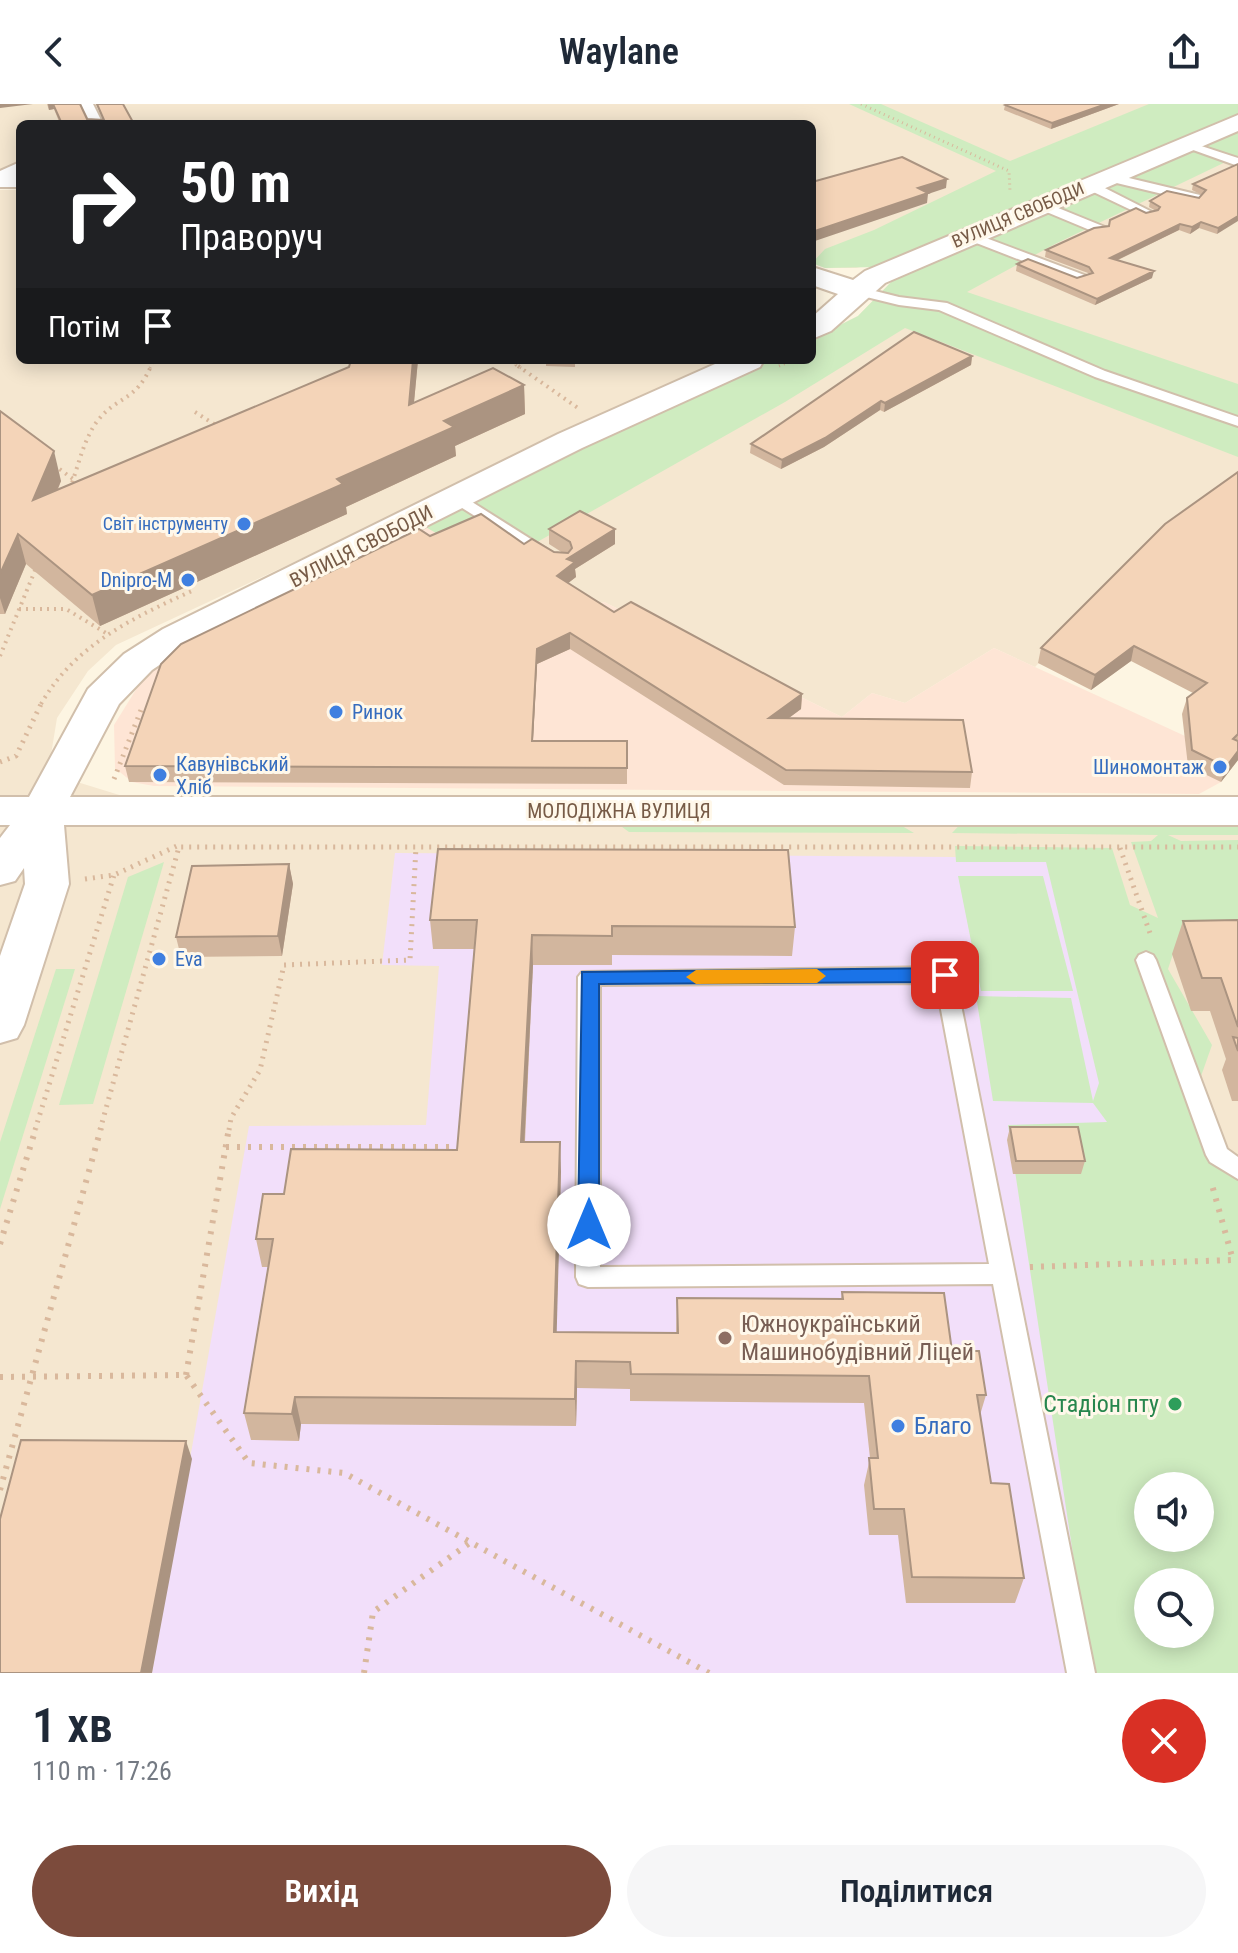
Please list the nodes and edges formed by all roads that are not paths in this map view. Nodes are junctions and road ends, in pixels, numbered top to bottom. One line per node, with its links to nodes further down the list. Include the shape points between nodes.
1 (1233, 128): 2 (street, ВУЛИЦЯ СВОБОДИ)
2 (1186, 144): 3 (lane); 4 (street, ВУЛИЦЯ СВОБОДИ)
3 (1238, 162)
4 (1099, 181): 5 (lane); 6 (street, ВУЛИЦЯ СВОБОДИ); 7 (lane)
5 (1196, 198)
6 (1041, 205): 8 (lane); 9 (street, ВУЛИЦЯ СВОБОДИ)
7 (1150, 214)
8 (1101, 230)
9 (970, 236): 11 (lane); 12 (street, ВУЛИЦЯ СВОБОДИ)
10 (816, 277): 12 (street)
11 (1082, 279)
12 (855, 290): 13 (street, ВУЛИЦЯ СВОБОДИ); 15 (lane, via 942,306 1100,374)
13 (816, 327)
14 (761, 364): 16 (street, ВУЛИЦЯ СВОБОДИ)
15 (1238, 422)
16 (456, 498): 17 (lane); 19 (street, ВУЛИЦЯ СВОБОДИ, via 176,637 138,662 102,698)
17 (562, 562)
18 (0, 811): 19 (street, МОЛОДІЖНА ВУЛИЦЯ)
19 (42, 811): 20 (street, МОЛОДІЖНА ВУЛИЦЯ, via 182,829); 21 (street, ВУЛИЦЯ СВОБОДИ); 23 (street, via 47,884)
20 (1238, 811)
21 (0, 870)
22 (1146, 960): 24 (lane, via 1218,1155)
23 (0, 1025)
24 (1238, 1170)
25 (1011, 1271): 25 (lane, via 588,1277 589,977 945,975); 26 (lane)
26 (1081, 1673)

